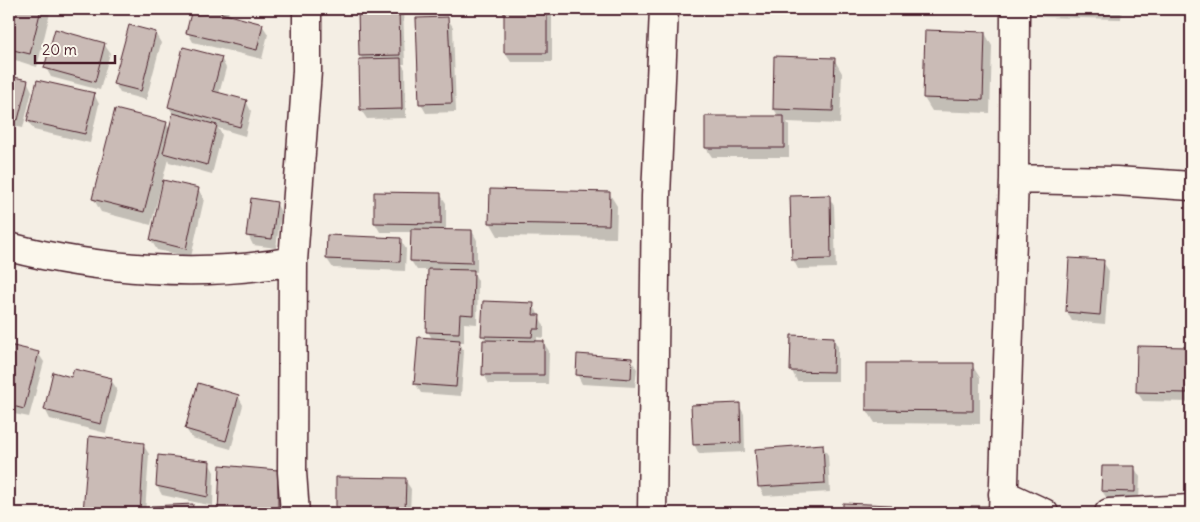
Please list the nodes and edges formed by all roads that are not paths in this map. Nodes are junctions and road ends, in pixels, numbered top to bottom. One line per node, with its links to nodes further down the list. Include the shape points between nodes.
1 (308, 9): 7 (street, via 307,70)
2 (664, 9): 11 (street, via 656,196)
3 (1015, 9): 4 (street)
4 (1014, 178): 5 (street); 8 (street)
5 (1191, 186)
6 (9, 247): 7 (street, via 97,263 166,269 266,266)
7 (293, 261): 10 (street, via 292,472)
8 (1003, 504): 12 (street)
9 (1191, 509): 13 (street)
10 (295, 513)
11 (652, 513)
12 (1044, 513)
13 (1108, 513)

